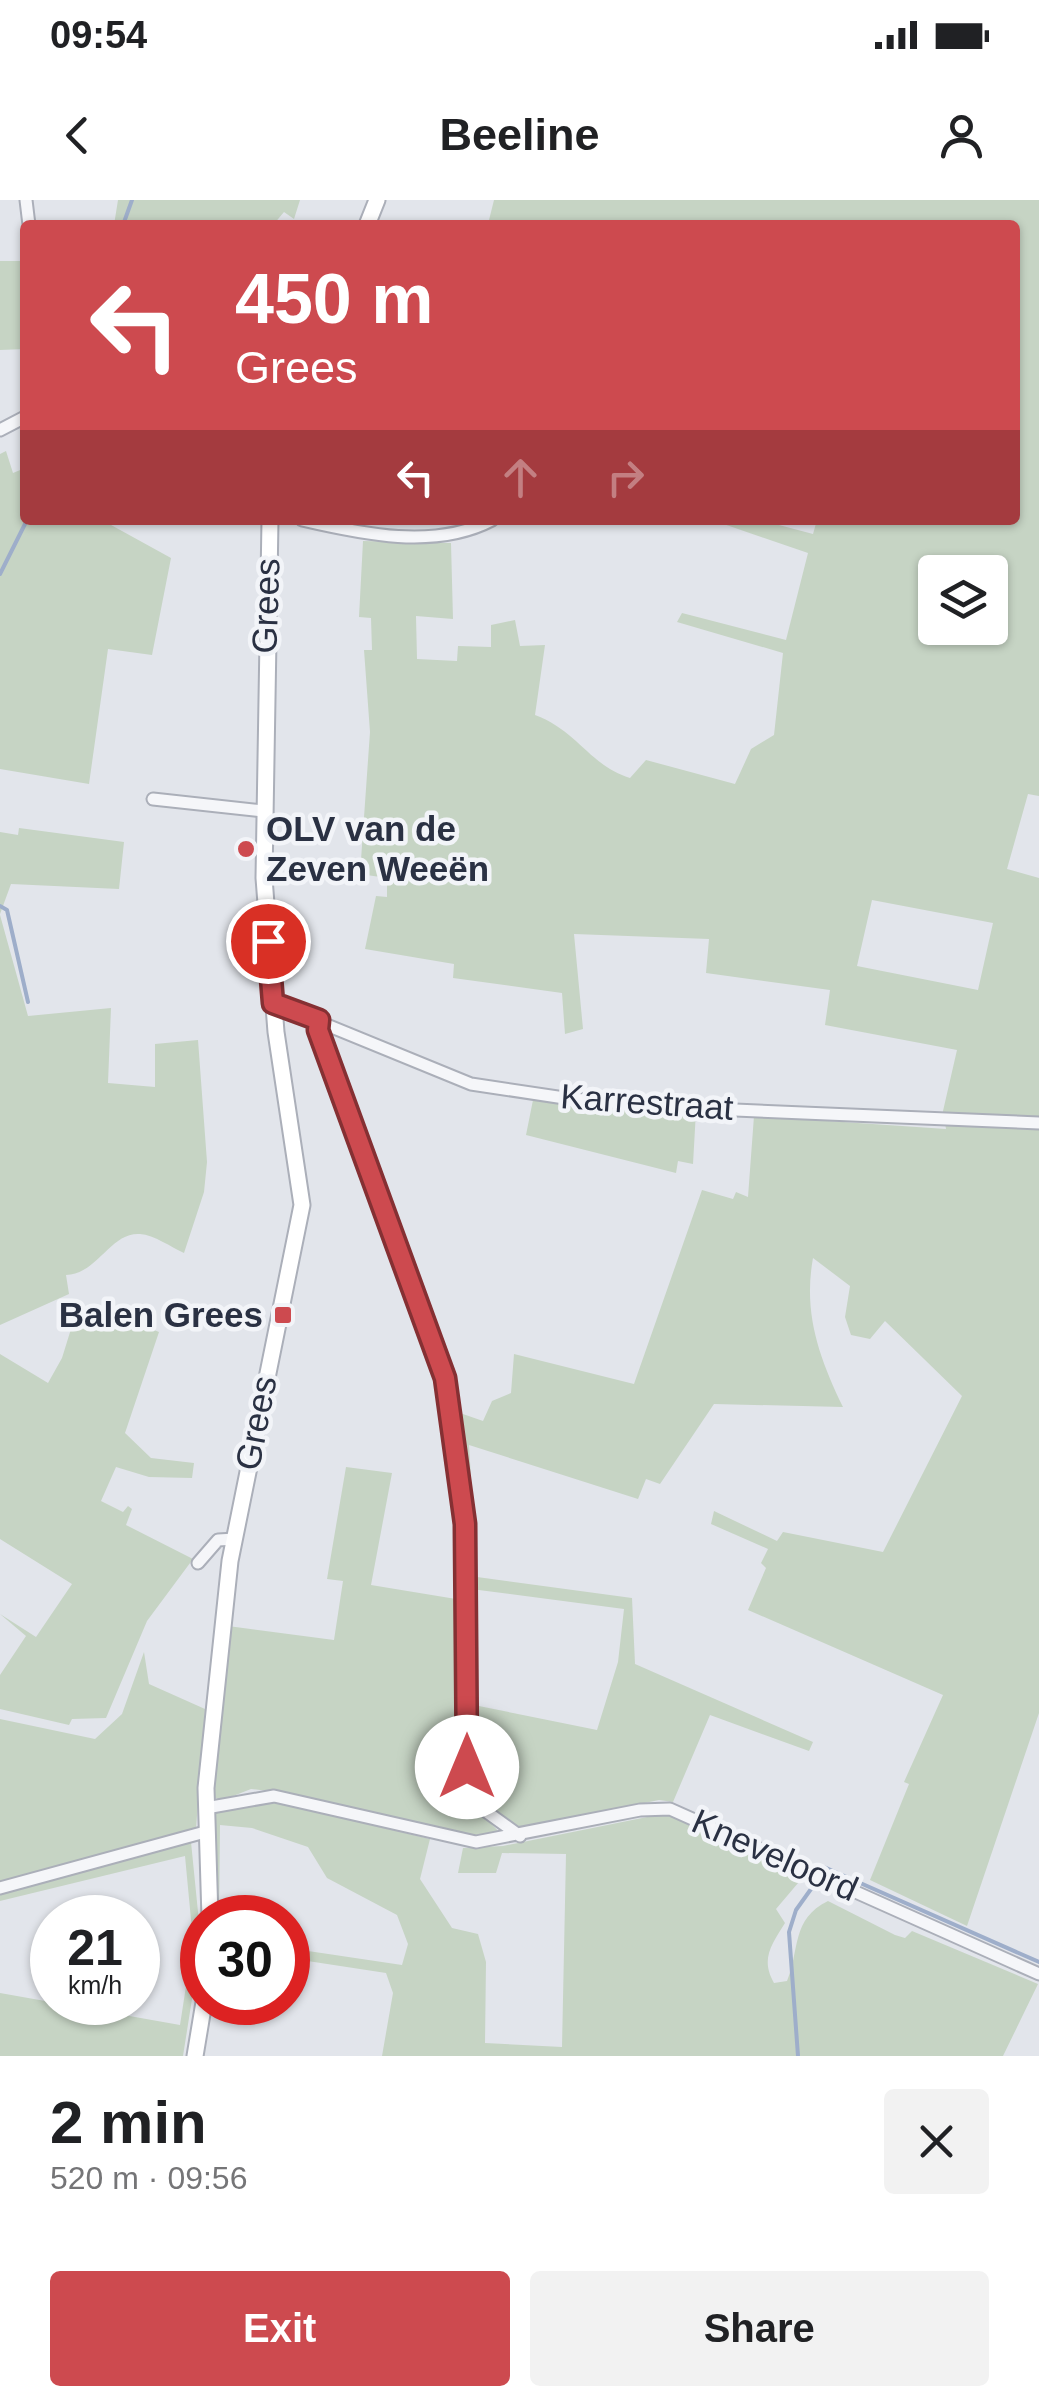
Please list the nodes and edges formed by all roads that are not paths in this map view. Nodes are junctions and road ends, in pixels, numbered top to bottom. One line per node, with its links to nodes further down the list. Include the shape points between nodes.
1 (270, 525): 5 (street, Grees)
2 (326, 525): 3 (street, via 440,536)
3 (482, 525)
4 (153, 799): 5 (street)
5 (263, 812): 6 (street, Grees)
6 (273, 1003): 7 (street, Karrestraat); 9 (street, Grees, via 302,1205)
7 (319, 1020): 8 (street, Karrestraat, via 454,1079 571,1099); 13 (street, via 445,1378 465,1524 469,1782 484,1810)
8 (1039, 1122)
9 (234, 1539): 10 (street, via 218,1540); 11 (street, Grees)
10 (198, 1563)
11 (206, 1808): 12 (street, Grees); 13 (street, Kneveloord, via 274,1796 460,1840)
12 (205, 1832): 14 (street); 15 (street, Grees)
13 (520, 1836): 16 (street, Kneveloord, via 670,1809)
14 (0, 1888)
15 (209, 1895)
16 (1039, 1974)
17 (200, 2025): 18 (street)
18 (195, 2056)

